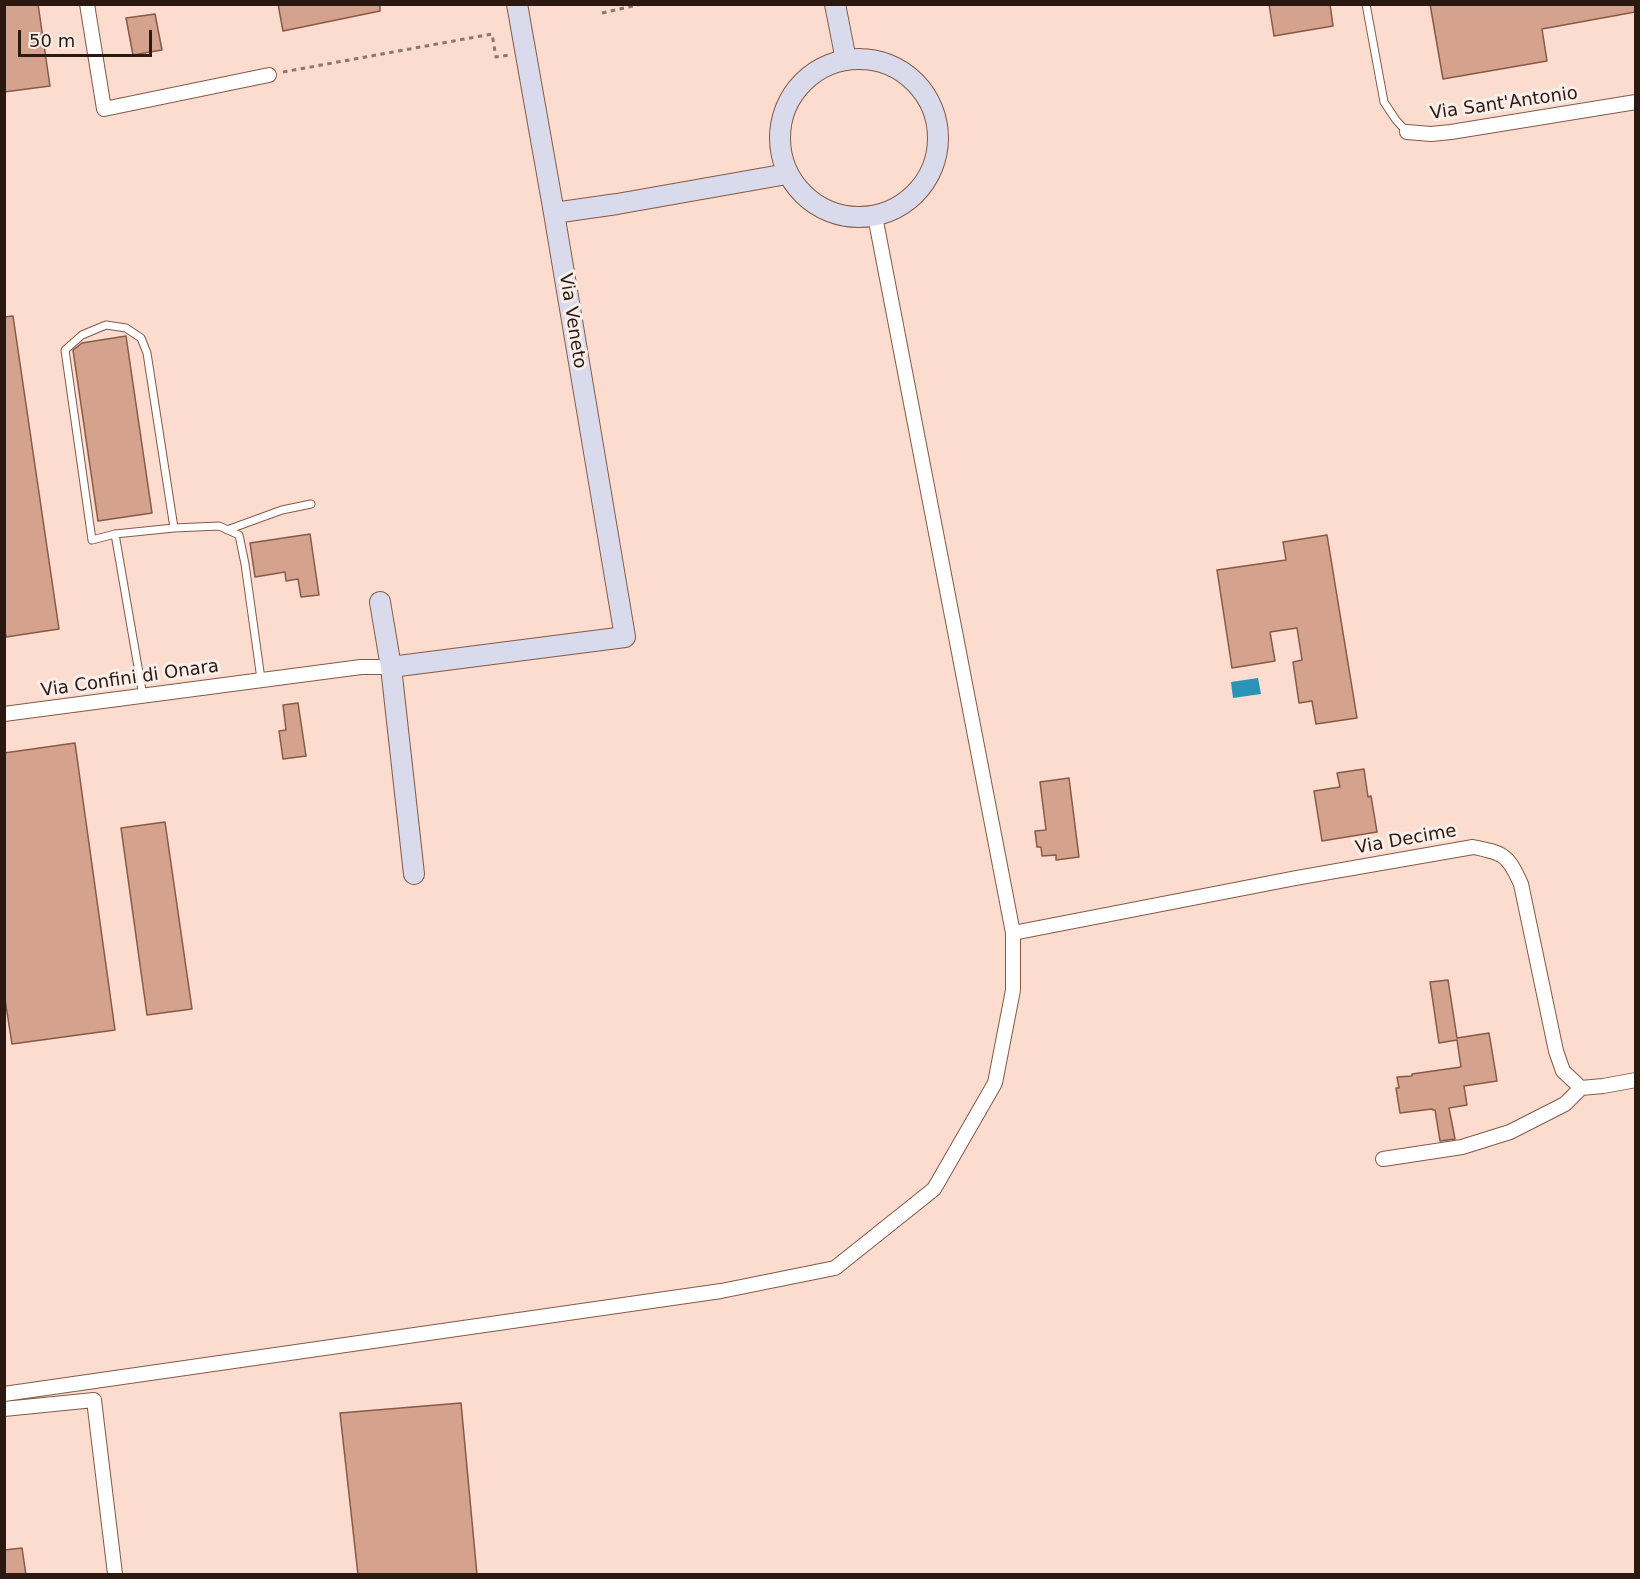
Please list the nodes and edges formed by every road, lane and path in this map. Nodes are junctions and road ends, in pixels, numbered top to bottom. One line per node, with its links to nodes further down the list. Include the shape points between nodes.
1 (87, 4): 9 (street, via 104,109)
2 (517, 4): 7 (street, Via Veneto)
3 (642, 4): 6 (path)
4 (835, 4): 8 (street)
5 (1366, 4): 11 (lane, Via Sant'Antonio, via 1384,102)
6 (602, 13)
7 (526, 52): 9 (path, via 496,57 492,34); 13 (street, Via Veneto)
8 (846, 60): 12 (street, via 822,68 802,83 788,103 780,126 780,151); 14 (street, via 869,60 902,72 927,97 936,118 938,141 933,167 920,190 900,207)
9 (269, 75)
10 (1635, 102): 11 (street, Via Sant'Antonio, via 1451,132)
11 (1407, 132)
12 (788, 174): 13 (street); 14 (street, via 803,195 824,210 849,217)
13 (554, 213): 20 (street, Via Veneto, via 625,637)
14 (875, 216): 25 (street)
15 (311, 504): 17 (lane)
16 (174, 528): 17 (lane, via 219,526); 18 (lane); 18 (lane, via 147,353 141,338 126,328 106,325 82,335 65,350 92,540)
17 (227, 530): 21 (lane, via 239,535)
18 (115, 534): 22 (lane)
19 (380, 602): 20 (street)
20 (392, 667): 21 (street, Via Confini di Onara); 24 (street)
21 (261, 679): 22 (street, Via Confini di Onara)
22 (143, 696): 23 (street, Via Confini di Onara)
23 (4, 714)
24 (414, 874)
25 (1013, 933): 27 (street, Via Decime, via 1473,846 1497,852 1511,862 1521,884 1556,1051 1563,1071); 29 (street, via 1013,990 995,1083 934,1189 835,1268 720,1291)
26 (1635, 1080): 27 (street)
27 (1581, 1088): 28 (street, via 1565,1104 1510,1132 1462,1147)
28 (1383, 1159)
29 (4, 1394)
30 (4, 1409): 31 (street, via 94,1400)
31 (115, 1575)

